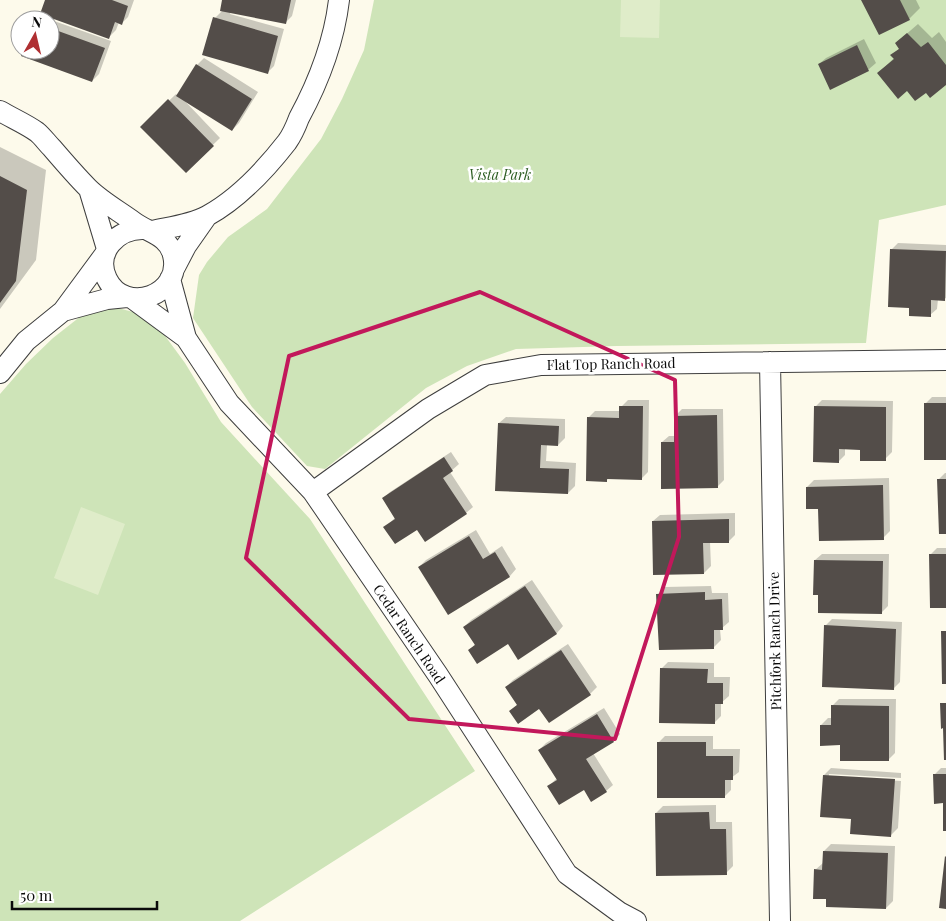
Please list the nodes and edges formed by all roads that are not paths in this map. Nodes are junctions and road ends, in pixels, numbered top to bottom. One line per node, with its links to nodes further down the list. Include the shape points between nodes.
1 (339, 0): 4 (street, via 326,60 288,140 259,174)
2 (0, 111): 3 (street, via 38,132)
3 (89, 189): 5 (street); 6 (street)
4 (207, 216): 5 (street, via 193,222); 7 (street)
5 (148, 230): 6 (street, via 122,233); 7 (street, via 159,235 169,246 174,262)
6 (106, 252): 8 (street, via 104,269 109,283 120,294); 9 (street)
7 (172, 274): 8 (street, via 162,291 155,295); 10 (street, Cedar Ranch Road)
8 (130, 298): 9 (street, via 97,301); 10 (street, Cedar Ranch Road)
9 (63, 311): 13 (street, via 26,341)
10 (186, 338): 14 (street, Cedar Ranch Road, via 229,403)
11 (946, 360): 12 (street, Flat Top Ranch Road)
12 (770, 362): 14 (street, Flat Top Ranch Road, via 541,365 485,376 428,409); 16 (street, Pitchfork Ranch Drive)
13 (0, 373)
14 (313, 492): 15 (street, Cedar Ranch Road, via 438,675 567,874)
15 (636, 921)
16 (780, 921)

